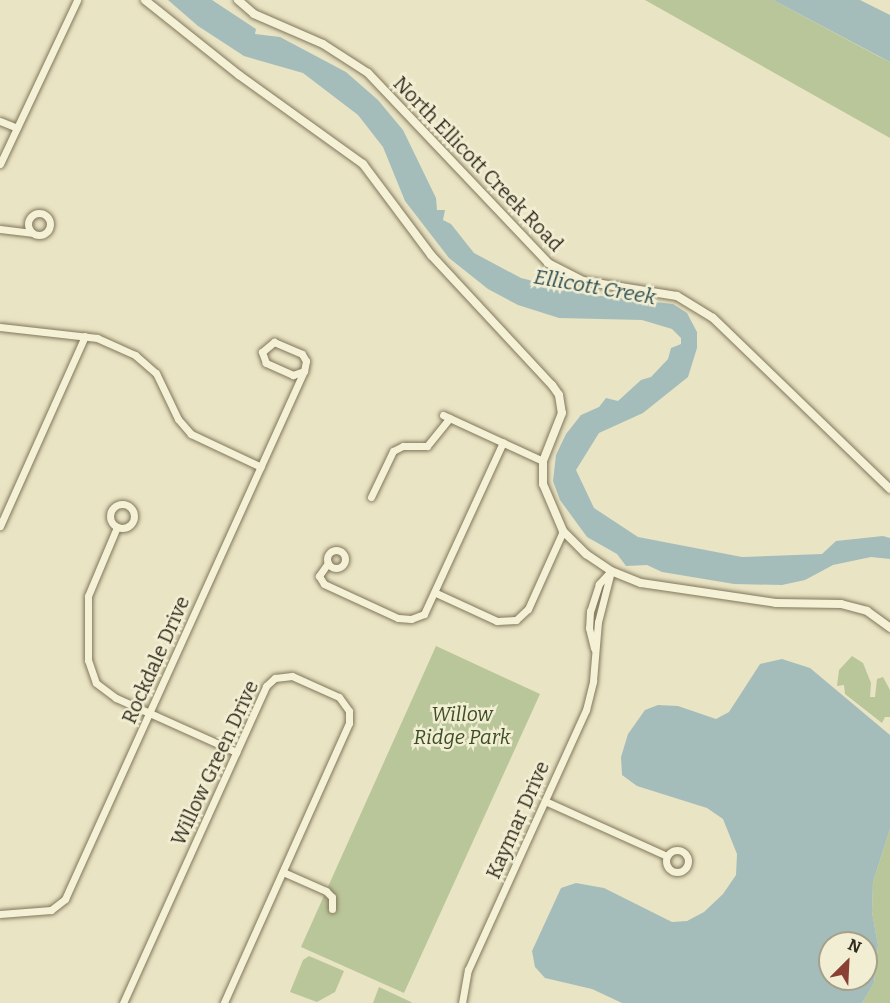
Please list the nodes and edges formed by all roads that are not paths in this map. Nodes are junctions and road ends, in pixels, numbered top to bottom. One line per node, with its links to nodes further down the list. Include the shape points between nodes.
1 (77, 0): 5 (street)
2 (146, 0): 13 (street, via 239,75 350,152 376,178 431,255 559,395 562,413)
3 (238, 0): 15 (street, North Ellicott Creek Road, via 254,14 323,44 368,73 548,263 590,283 677,296 713,318)
4 (0, 121): 5 (street)
5 (17, 128): 6 (street)
6 (0, 164)
7 (0, 229): 8 (street)
8 (32, 233)
9 (0, 327): 10 (street)
10 (85, 336): 14 (street, via 143,360 156,373 178,420 191,434); 17 (street)
11 (304, 371): 11 (street, via 293,375 267,363 262,356 263,348 274,342 302,354 307,364); 14 (street, Rockdale Drive)
12 (503, 442): 13 (street); 16 (street, via 446,417 428,446 403,446 393,451); 22 (street)
13 (543, 461): 19 (street, via 545,493)
14 (261, 467): 24 (street, Rockdale Drive)
15 (890, 489)
16 (371, 496)
17 (0, 525)
18 (117, 527): 24 (street, via 89,587 89,669 108,694)
19 (563, 531): 21 (street); 22 (street, via 528,609 516,620 496,621)
20 (328, 563): 22 (street, via 319,576 321,582 398,618 424,614)
21 (611, 571): 23 (street, via 641,583 720,596 853,607 874,615); 26 (street, Kaymar Drive, via 594,648 586,710)
22 (436, 593)
23 (890, 628)
24 (150, 713): 25 (street); 30 (street, Rockdale Drive, via 65,899 51,910)
25 (236, 752): 28 (street, Willow Green Drive, via 266,686 275,678 292,676 337,696 347,706 349,723); 31 (street, Willow Green Drive)
26 (545, 801): 27 (street); 33 (street, Kaymar Drive, via 468,970)
27 (667, 856)
28 (283, 872): 29 (street, via 326,891 332,897); 32 (street, Willow Green Drive)
29 (332, 909)
30 (0, 914)
31 (123, 1003)
32 (224, 1003)
33 (462, 1003)

